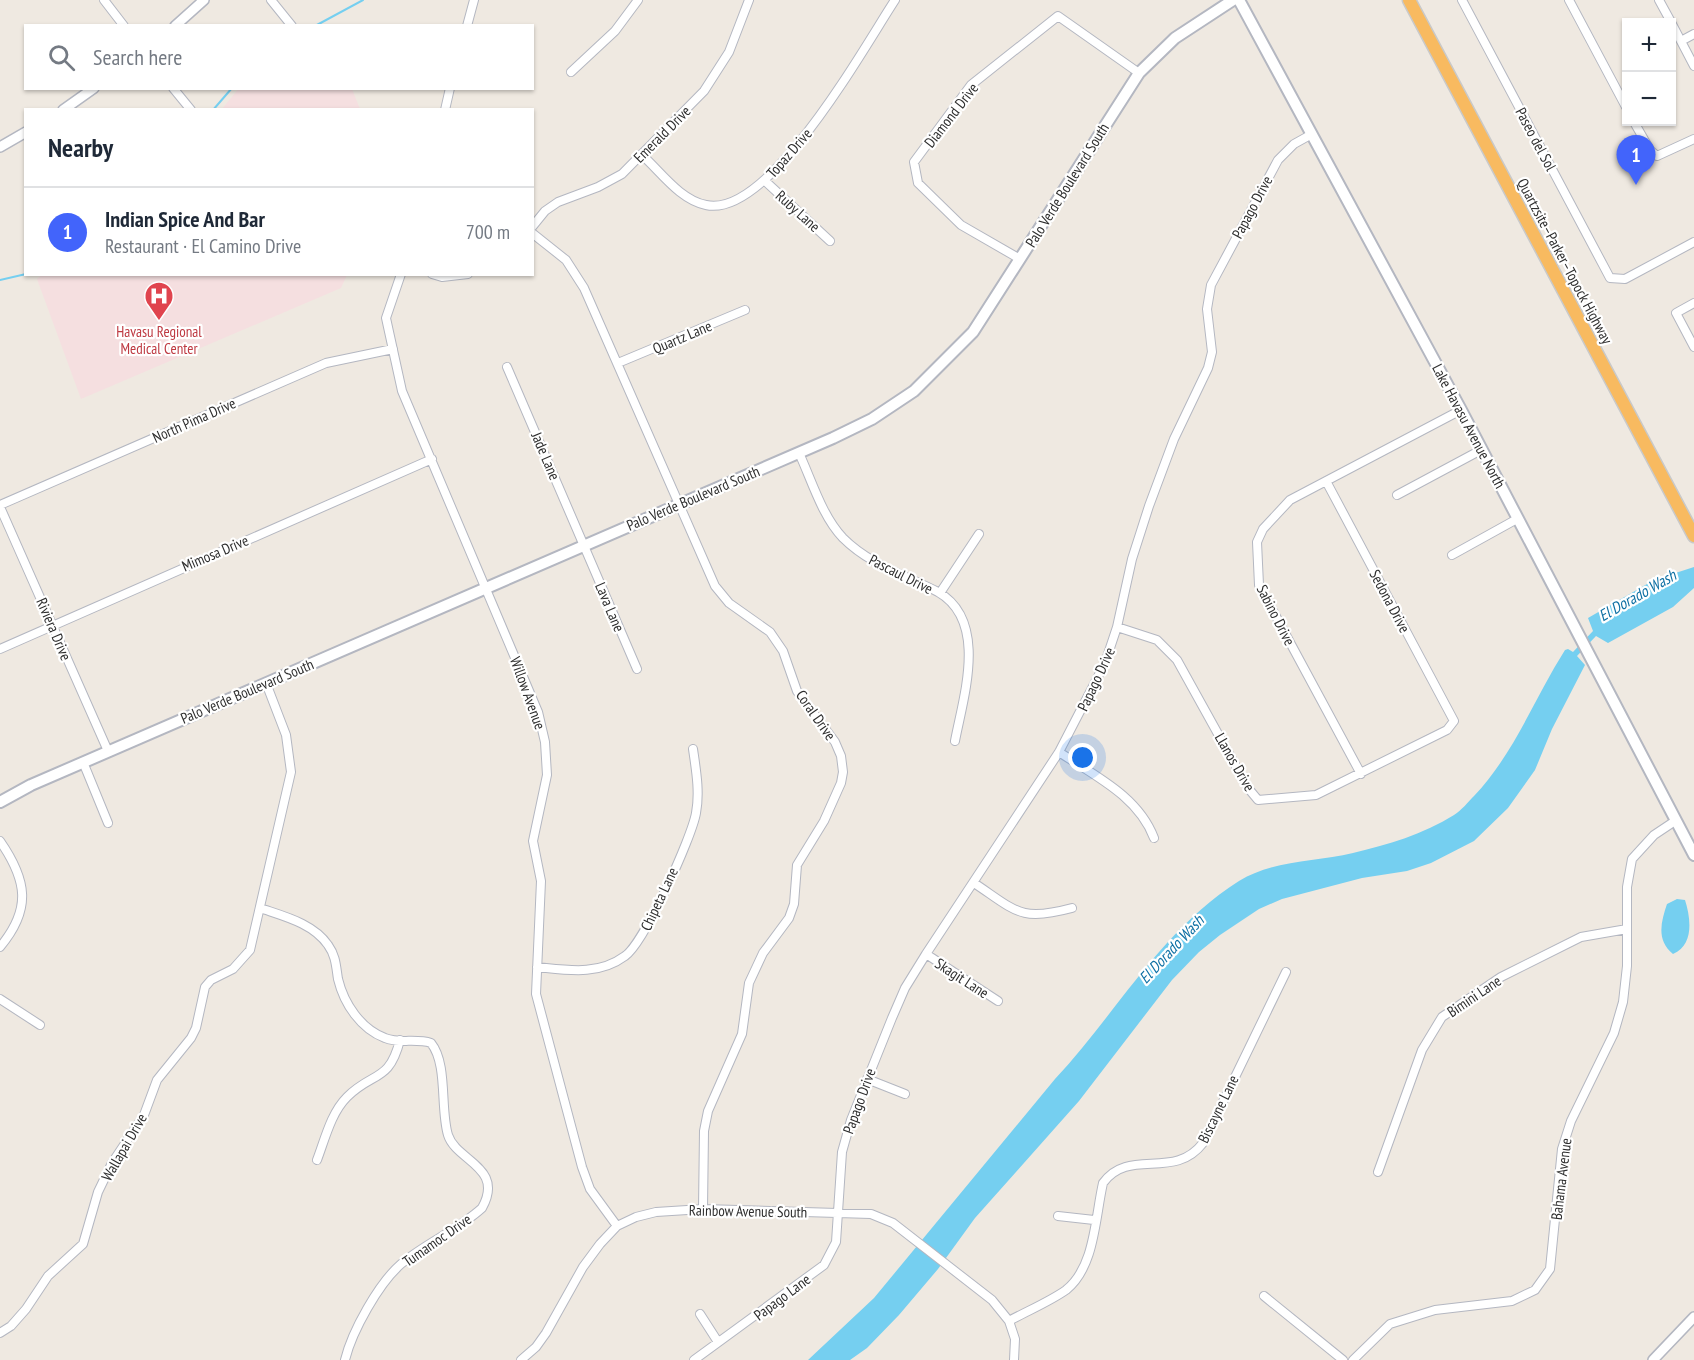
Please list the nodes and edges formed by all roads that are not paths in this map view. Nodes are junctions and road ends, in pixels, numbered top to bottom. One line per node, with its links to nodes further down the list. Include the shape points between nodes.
1 (104, 0): 15 (street)
2 (204, 0): 16 (street)
3 (271, 0): 17 (street)
4 (474, 0): 18 (street)
5 (638, 0): 23 (street, via 615,31)
6 (750, 0): 37 (street, Emerald Drive, via 729,52 711,82)
7 (895, 0): 38 (street, Topaz Drive, via 810,130)
8 (1233, 0): 24 (main road, Palo Verde Boulevard South, via 1175,38)
9 (1239, 0): 34 (main road, Lake Havasu Avenue North)
10 (1409, 0): 61 (highway, Quartzsite–Parker–Topock Highway)
11 (1462, 0): 42 (street, Paseo del Sol, via 1610,278 1625,279)
12 (1569, 0): 28 (street)
13 (1659, 0): 14 (street)
14 (1668, 18)
15 (122, 24)
16 (177, 24)
17 (291, 24)
18 (468, 24)
19 (1676, 32): 21 (street)
20 (1694, 34): 21 (street)
21 (1681, 41): 22 (street)
22 (1694, 66)
23 (571, 72)
24 (1139, 73): 43 (main road, Palo Verde Boulevard South); 43 (street, Diamond Drive, via 1058,16 971,85 914,162 918,183 960,225)
25 (91, 90): 29 (street)
26 (175, 90): 30 (street)
27 (450, 90): 31 (street)
28 (1622, 99)
29 (66, 108)
30 (189, 108)
31 (445, 108)
32 (1636, 126): 35 (street, via 1657,156)
33 (24, 133): 36 (street)
34 (1312, 134): 51 (main road, Lake Havasu Avenue North); 67 (street, Papago Drive, via 1278,160 1211,285 1207,309 1212,352 1208,368 1174,439 1149,506)
35 (1694, 139)
36 (0, 147)
37 (642, 154): 38 (street, Topaz Drive, via 687,198 705,205 721,207 736,202); 39 (street, Emerald Drive, via 610,182 558,202)
38 (765, 181): 41 (street, Ruby Lane)
39 (534, 225)
40 (534, 235): 49 (street, Coral Drive, via 576,273)
41 (831, 241)
42 (1694, 242)
43 (1020, 259): 53 (main road, Palo Verde Boulevard South, via 973,332 914,392 872,419)
44 (400, 276): 48 (street, Willow Avenue, via 386,318)
45 (1694, 303): 47 (street, via 1676,313)
46 (745, 310): 49 (street, Quartz Lane)
47 (1694, 347)
48 (393, 349): 54 (street, Willow Avenue, via 402,391); 58 (street, North Pima Drive, via 326,363)
49 (618, 363): 57 (street, Coral Drive)
50 (507, 367): 62 (street, Jade Lane)
51 (1461, 410): 52 (main road, Lake Havasu Avenue North); 55 (street, Sabino Drive)
52 (1481, 450): 56 (street); 59 (main road, Lake Havasu Avenue North)
53 (799, 453): 57 (main road, Palo Verde Boulevard South); 65 (street, Pascaul Drive, via 828,519 844,539 885,569)
54 (432, 459): 64 (street, Willow Avenue); 66 (street, Mimosa Drive)
55 (1326, 481): 71 (street, Sedona Drive); 77 (street, Sabino Drive, via 1290,500 1263,529 1257,542 1257,575)
56 (1397, 495)
57 (679, 504): 62 (main road, Palo Verde Boulevard South); 100 (street, Coral Drive, via 715,586 729,603 770,632 783,651 797,691 835,742 843,772 824,822 797,865 789,918 763,953 749,983 741,1034 708,1111)
58 (0, 506): 66 (street, Riviera Drive)
59 (1517, 519): 63 (street); 79 (main road, Lake Havasu Avenue North)
60 (978, 534): 65 (street)
61 (1694, 536)
62 (584, 545): 64 (main road, Palo Verde Boulevard South); 69 (street, Lava Lane)
63 (1452, 555)
64 (486, 587): 70 (main road, Palo Verde Boulevard South); 90 (street, Willow Avenue, via 538,712 545,742 547,775 533,841 541,881)
65 (940, 593): 72 (street, Pascaul Drive, via 962,622 968,644)
66 (52, 624): 68 (street, Mimosa Drive); 74 (street, Riviera Drive)
67 (1117, 627): 75 (street, Papago Drive, via 1105,663); 77 (street, Llanos Drive, via 1157,640 1173,655 1258,800 1316,795)
68 (0, 649)
69 (637, 669)
70 (266, 683): 74 (main road, Palo Verde Boulevard South); 85 (street, Wallapai Drive, via 286,735 291,772)
71 (1454, 721): 77 (street, Llanos Drive, via 1447,730)
72 (955, 741)
73 (693, 749): 90 (street, Chipeta Lane, via 696,814 647,927 634,947 626,956 599,969)
74 (108, 751): 76 (main road, Palo Verde Boulevard South)
75 (1059, 752): 81 (street, via 1134,804 1149,823); 84 (street, Papago Drive)
76 (82, 762): 78 (main road, Palo Verde Boulevard South); 80 (street)
77 (1361, 774)
78 (0, 802)
79 (1675, 821): 83 (main road, Lake Havasu Avenue North); 87 (street, Bahama Avenue, via 1654,835 1632,860)
80 (108, 823)
81 (1154, 838)
82 (0, 841): 88 (street, via 15,866 23,896 14,928)
83 (1694, 855)
84 (974, 883): 86 (street, via 1026,915 1044,916); 89 (street, Papago Drive)
85 (260, 908): 95 (street, Tumamoc Drive, via 293,919 317,933 334,955 342,992 356,1018 387,1039); 109 (street, Wallapai Drive, via 250,950 233,969 205,987 196,1028 157,1080 144,1115 112,1163 83,1244 48,1276 11,1326)
86 (1072, 908)
87 (1627, 929): 99 (street, Bimini Lane, via 1581,937 1501,977 1442,1017 1422,1050); 116 (street, Bahama Avenue, via 1623,1002 1614,1033 1571,1121 1562,1149 1550,1269 1535,1290 1512,1301 1435,1310 1390,1324)
88 (0, 947)
89 (926, 954): 93 (street, Skagit Lane); 96 (street, Papago Drive, via 905,988)
90 (537, 967): 104 (street, Willow Avenue, via 536,994 582,1167 591,1189)
91 (1286, 972): 103 (street, Biscayne Lane, via 1193,1156 1112,1172 1103,1183)
92 (0, 999): 94 (street)
93 (998, 1001)
94 (40, 1025)
95 (400, 1040): 98 (street, via 390,1068 348,1096 336,1111); 111 (street, Tumamoc Drive, via 422,1040 435,1048 448,1135 483,1173 486,1200 472,1217 402,1263 389,1276 353,1338)
96 (867, 1079): 97 (street); 101 (street, Papago Drive, via 842,1152)
97 (905, 1094)
98 (316, 1160)
99 (1378, 1172)
100 (703, 1209): 101 (street, Rainbow Avenue South); 104 (street, Rainbow Avenue South, via 656,1212)
101 (836, 1213): 108 (street, Rainbow Avenue South, via 871,1214 893,1222 992,1300); 110 (street, Papago Lane, via 836,1242 824,1265)
102 (1058, 1216): 103 (street)
103 (1094, 1220): 108 (street, Biscayne Lane, via 1090,1251 1077,1279 1063,1292)
104 (617, 1226): 112 (street, Rainbow Avenue South, via 583,1267 536,1347)
105 (1264, 1296): 115 (street)
106 (700, 1314): 110 (street)
107 (1694, 1317): 117 (street)
108 (1009, 1321): 114 (street, via 1015,1339)
109 (0, 1332)
110 (718, 1342): 113 (street, Papago Lane)
111 (345, 1360)
112 (521, 1360)
113 (694, 1360)
114 (1014, 1360)
115 (1343, 1360)
116 (1353, 1360)
117 (1653, 1360)

